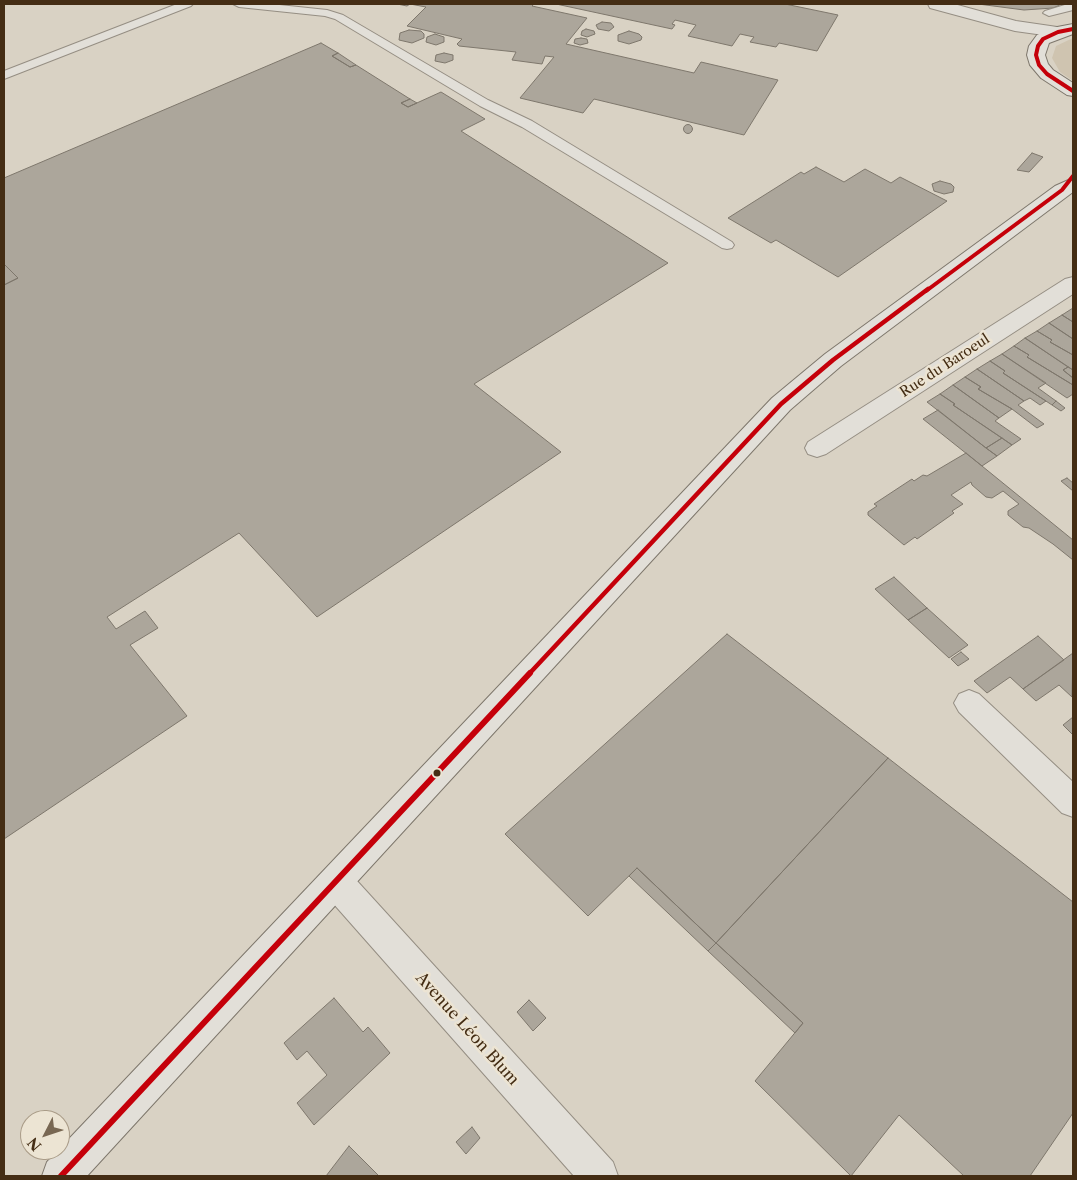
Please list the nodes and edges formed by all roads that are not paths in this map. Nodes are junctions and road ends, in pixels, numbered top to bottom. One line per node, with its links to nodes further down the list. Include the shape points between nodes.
1 (187, 4): 9 (lane)
2 (239, 4): 12 (lane, via 339,17)
3 (930, 4): 8 (main road, via 1020,39)
4 (936, 4): 7 (main road, via 1015,26)
5 (1073, 6): 6 (lane)
6 (1049, 12)
7 (1066, 30): 8 (main road, via 1043,39)
8 (1036, 50): 10 (main road, via 1042,69)
9 (4, 75)
10 (1073, 90)
11 (1069, 183): 17 (main road, via 833,360 781,404)
12 (727, 245)
13 (1073, 284): 14 (main road, Rue du Baroeul)
14 (817, 448)
15 (969, 703): 16 (main road)
16 (1073, 803)
17 (336, 882): 18 (main road); 19 (main road, Avenue Léon Blum)
18 (61, 1176)
19 (599, 1176)

